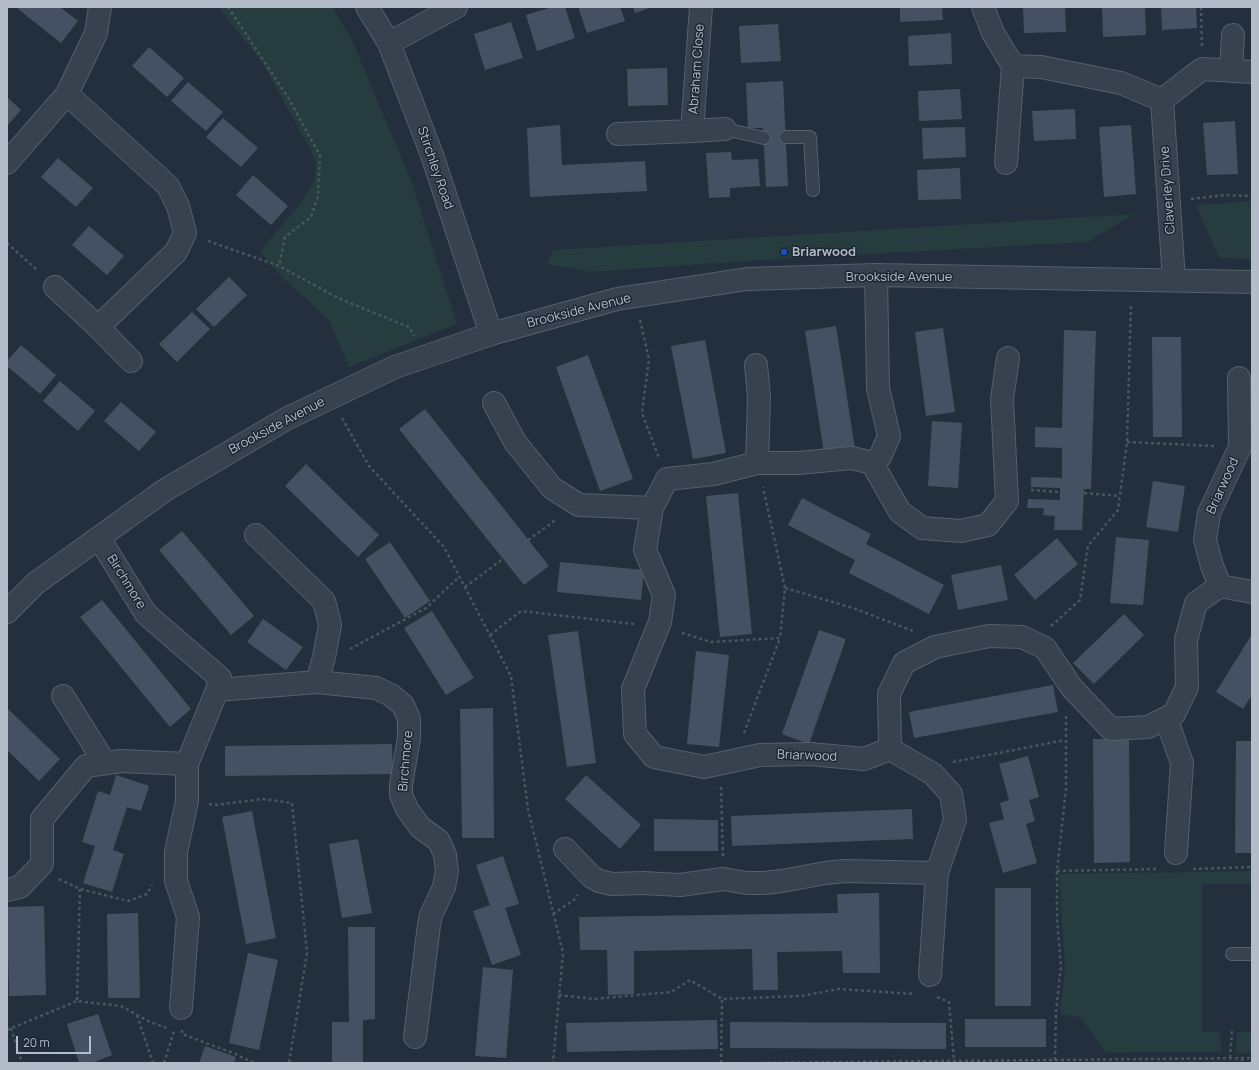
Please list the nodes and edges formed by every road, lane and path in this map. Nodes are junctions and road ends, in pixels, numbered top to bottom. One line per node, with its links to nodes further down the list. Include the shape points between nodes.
1 (100, 7): 13 (street, via 96,33)
2 (228, 7): 27 (path, via 289,99 320,156 318,196 311,217 285,237)
3 (367, 7): 9 (street, Stirchley Road)
4 (456, 7): 9 (street)
5 (701, 7): 16 (street, Abraham Close)
6 (983, 7): 10 (street, via 993,34)
7 (1201, 7): 11 (path)
8 (1233, 35): 12 (street)
9 (389, 43): 35 (street, Stirchley Road, via 432,155)
10 (1013, 66): 14 (street, via 1042,67 1121,83); 20 (street)
11 (1202, 69): 12 (street); 14 (street)
12 (1242, 72)
13 (67, 94): 21 (street); 25 (street, via 168,186 178,206)
14 (1162, 100): 24 (street, Claverley Drive)
15 (725, 129): 16 (street, Abraham Close); 19 (lane)
16 (692, 131): 17 (street, Abraham Close)
17 (618, 134)
18 (786, 137): 22 (lane, via 810,137)
19 (764, 138)
20 (1006, 162)
21 (7, 163)
22 (813, 190)
23 (1252, 196): 24 (path, via 1225,195)
24 (1169, 201): 29 (street, Claverley Drive)
25 (185, 233): 27 (path); 34 (street, via 176,252)
26 (7, 243): 31 (path)
27 (279, 266): 36 (path, via 340,299 409,327)
28 (876, 275): 29 (street, Brookside Avenue); 35 (street, Brookside Avenue, via 747,280 617,299); 45 (street, via 878,388 889,436 880,457)
29 (1174, 280): 30 (street, Brookside Avenue)
30 (1252, 282)
31 (55, 287): 34 (street)
32 (1131, 302): 43 (path)
33 (639, 315): 47 (path, via 649,359 642,413)
34 (98, 326): 38 (street)
35 (491, 334): 36 (street, Brookside Avenue)
36 (426, 356): 55 (street, Brookside Avenue, via 395,367 286,418 165,490)
37 (1008, 358): 48 (street, via 1002,399)
38 (131, 361)
39 (756, 365): 46 (street, via 759,397)
40 (1239, 378): 44 (street, Briarwood)
41 (494, 403): 52 (street, via 515,442 552,488)
42 (340, 415): 58 (path, via 369,466 444,547)
43 (1127, 442): 44 (path); 51 (path)
44 (1240, 447): 59 (street, Briarwood, via 1209,513 1205,540)
45 (872, 463): 46 (street, via 852,458 798,464); 48 (street, via 900,512 922,528 961,531 988,525 1007,500)
46 (757, 464): 47 (street, via 714,474)
47 (667, 479): 53 (street, Briarwood)
48 (1006, 489): 49 (path)
49 (1060, 492)
50 (1084, 493): 51 (path)
51 (1120, 496): 65 (path, via 1118,510 1088,546 1080,600)
52 (570, 500): 53 (street, via 579,505); 56 (path, via 553,522)
53 (652, 508): 75 (street, Briarwood, via 645,550 664,595 660,622 633,689 635,734 654,757 704,766)
54 (256, 536): 67 (street, via 324,601 330,625)
55 (99, 538): 63 (street, Brookside Avenue, via 36,583); 70 (street, Birchmore, via 146,614 220,678)
56 (528, 540)
57 (502, 559): 60 (path)
58 (459, 577): 60 (path); 67 (path, via 426,608 344,652)
59 (1220, 586): 62 (street); 72 (street, via 1196,603 1186,640 1187,687 1174,714)
60 (464, 587): 93 (path, via 511,676 528,808)
61 (785, 588): 66 (path, via 853,608 924,635)
62 (1252, 592)
63 (7, 612)
64 (780, 638): 75 (path)
65 (1033, 642): 66 (street, via 1022,637 989,636); 69 (street, via 1045,648)
66 (935, 647): 74 (street, via 904,663 889,694)
67 (324, 658): 68 (street)
68 (317, 682): 70 (street, Birchmore); 108 (street, Birchmore, via 376,688 391,695 403,705 409,719 401,795 420,827 439,841 445,855 447,871 444,887 429,925)
69 (1072, 688): 72 (street, via 1111,729 1148,727); 73 (path, via 1065,719)
70 (218, 690): 77 (street)
71 (62, 696): 76 (street)
72 (1166, 718): 81 (street, via 1182,763)
73 (1065, 740): 78 (path, via 943,764); 87 (path, via 1066,789)
74 (890, 749): 75 (street, Briarwood, via 864,759 810,754 760,755); 78 (street)
75 (731, 761): 90 (path)
76 (105, 763): 77 (street, via 120,761); 83 (street, via 86,766 42,818 42,864)
77 (187, 764): 79 (street)
78 (933, 774): 88 (street, via 951,794 955,820)
79 (187, 802): 86 (street, via 176,852); 118 (path, via 215,805 263,799 292,803 307,953)
80 (564, 849): 89 (street)
81 (1176, 853)
82 (1252, 867): 85 (path)
83 (37, 868): 91 (path); 92 (street, via 20,887)
84 (1160, 869): 87 (path)
85 (1191, 869)
86 (176, 871): 91 (path, via 159,873 147,894 128,901); 101 (street, via 176,881 188,917)
87 (1057, 871): 112 (path, via 1057,919 1062,966 1056,1011)
88 (937, 874): 90 (street, via 845,871 770,882 747,883); 96 (street)
89 (592, 877): 90 (street, via 612,884 680,885); 93 (path, via 575,899)
90 (723, 879)
91 (80, 889): 100 (path)
92 (7, 890)
93 (553, 914): 98 (path, via 562,953)
94 (1232, 954): 95 (lane)
95 (1252, 954)
96 (930, 975): 113 (path, via 931,995 949,1002)
97 (916, 994): 99 (path, via 839,989 801,996)
98 (559, 995): 99 (path, via 594,999 671,992 690,980); 119 (path)
99 (722, 999): 120 (path)
100 (77, 1001): 102 (path, via 121,1006); 103 (path)
101 (181, 1008): 107 (path)
102 (137, 1015): 106 (path); 115 (path)
103 (11, 1028): 104 (path); 114 (path)
104 (7, 1030)
105 (1232, 1030): 109 (path)
106 (174, 1031): 107 (path); 116 (path)
107 (182, 1034): 117 (path)
108 (415, 1037)
109 (1230, 1058): 110 (path); 112 (path)
110 (1242, 1058): 111 (path); 122 (path)
111 (1252, 1058)
112 (1055, 1060): 113 (path)
113 (954, 1061): 121 (path)
114 (22, 1063)
115 (153, 1063)
116 (164, 1063)
117 (254, 1063)
118 (289, 1063)
119 (553, 1063)
120 (721, 1063)
121 (749, 1063)
122 (1242, 1063)

